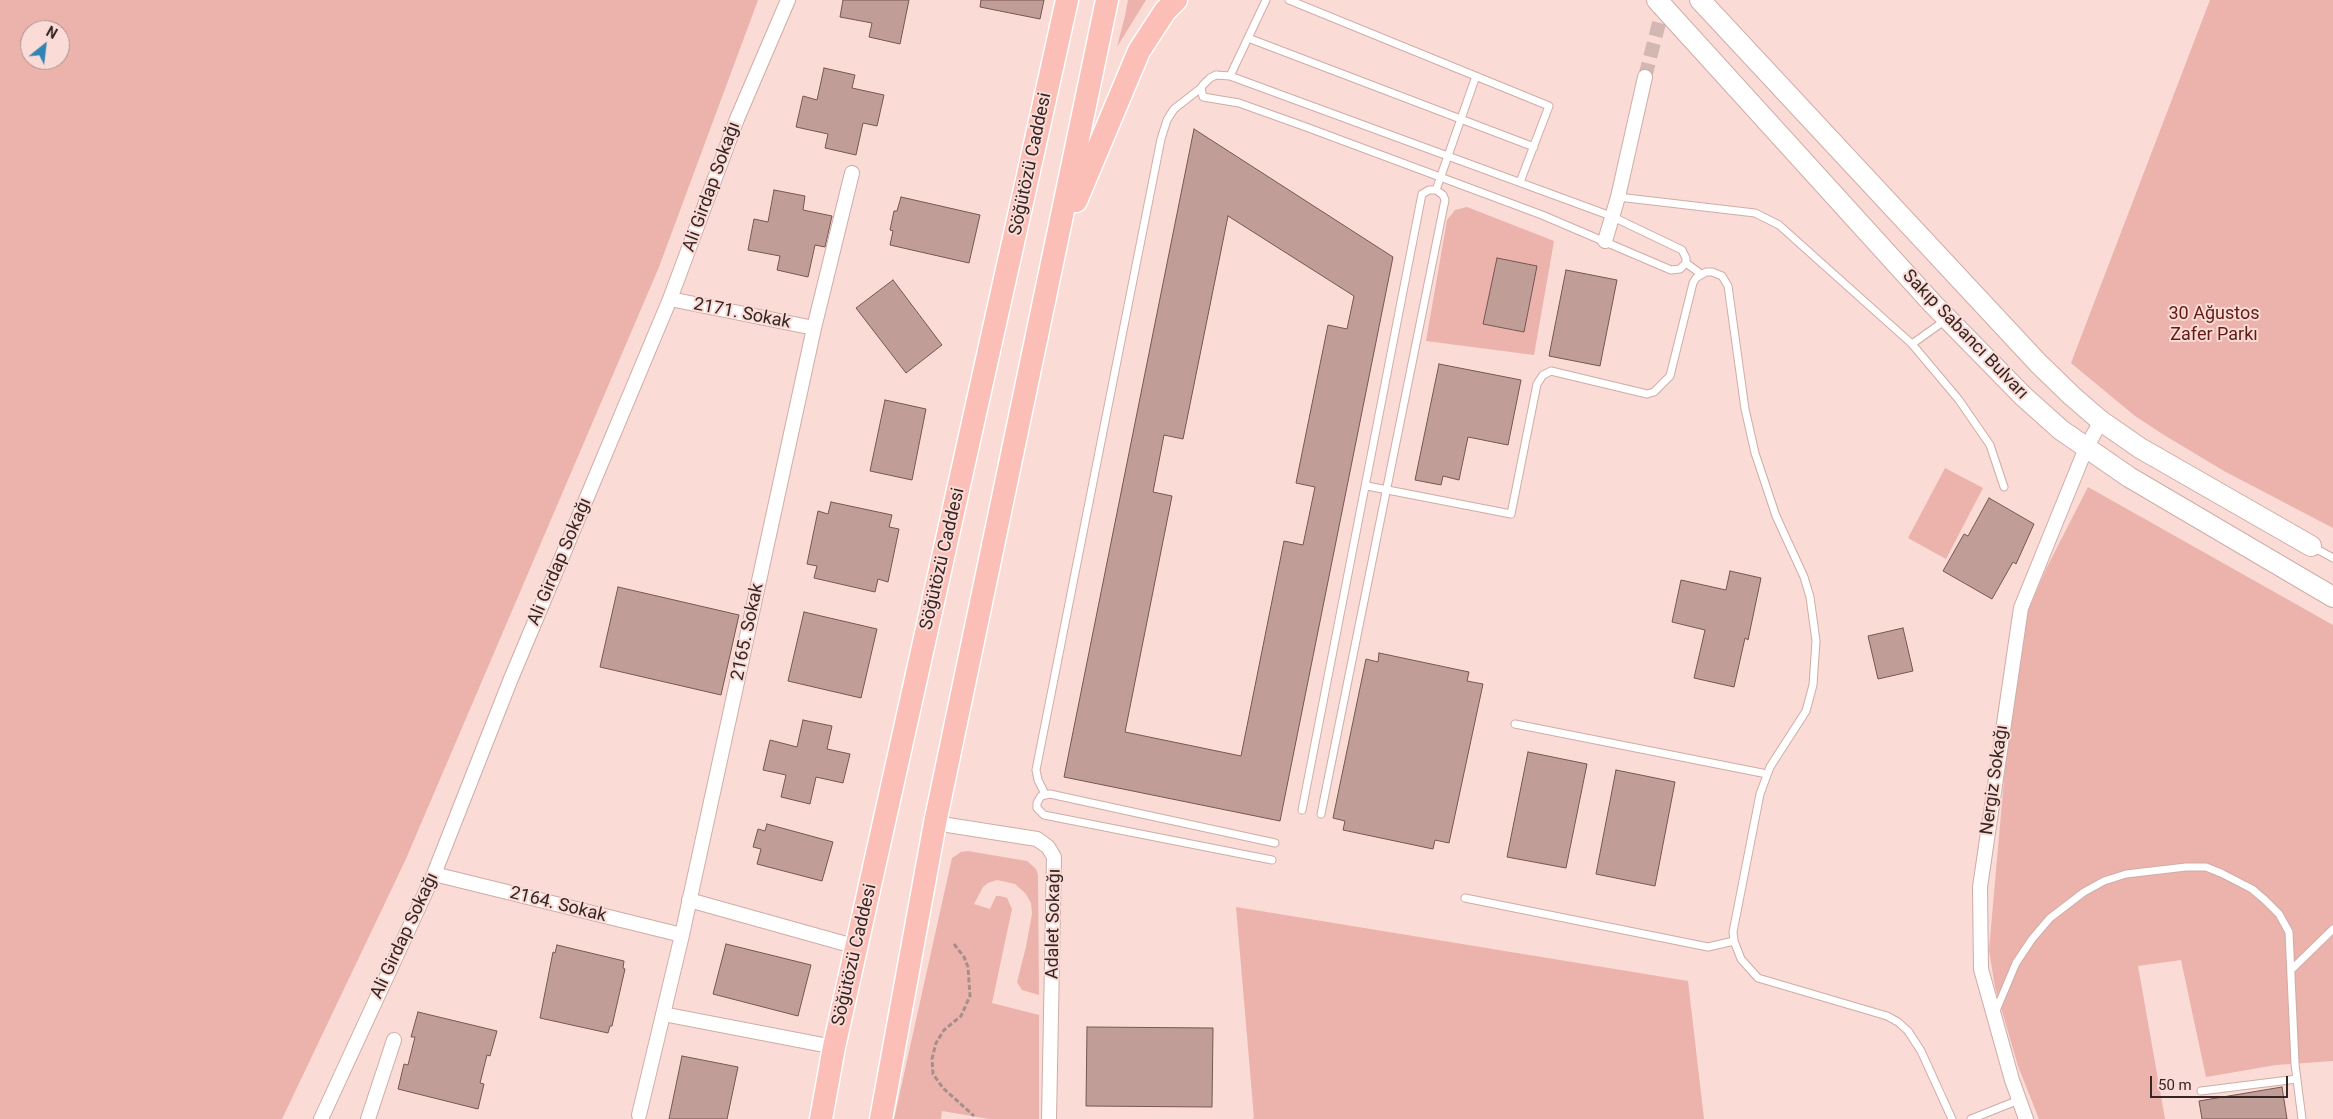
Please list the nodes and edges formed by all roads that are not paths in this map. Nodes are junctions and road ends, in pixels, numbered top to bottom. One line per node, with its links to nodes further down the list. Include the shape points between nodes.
1 (788, 0): 27 (street, Ali Girdap Sokağı, via 737,119)
2 (1067, 0): 54 (main road, Söğütözü Caddesi)
3 (1107, 0): 24 (main road)
4 (1176, 0): 24 (main road, via 1139,51)
5 (1266, 0): 9 (lane)
6 (1289, 0): 11 (lane)
7 (1657, 0): 28 (street, Sakıp Sabancı Bulvarı)
8 (1700, 0): 31 (street, Sakıp Sabancı Bulvarı, via 2038,363)
9 (1248, 38): 10 (lane); 14 (lane)
10 (1230, 76): 13 (lane, via 1210,78); 16 (lane)
11 (1476, 76): 14 (lane); 15 (lane, via 1549,106)
12 (1646, 77): 21 (street)
13 (1201, 88): 18 (lane, via 1203,97 1240,103); 42 (lane, via 1174,109 1161,139 1036,770)
14 (1461, 119): 15 (lane); 16 (lane)
15 (1534, 146): 19 (lane)
16 (1448, 155): 18 (lane); 19 (lane)
17 (852, 173): 29 (street, 2165. Sokak)
18 (1440, 178): 20 (lane); 23 (lane)
19 (1520, 182): 22 (lane)
20 (1436, 190): 33 (lane, via 1422,194); 35 (lane, via 1445,200)
21 (1618, 197): 22 (street); 30 (lane, via 1755,213 1779,225)
22 (1611, 216): 23 (street); 25 (lane, via 1682,250)
23 (1605, 241): 25 (lane, via 1671,270 1680,269)
24 (1056, 251): 45 (main road)
25 (1686, 263): 26 (lane)
26 (1701, 274): 35 (lane, via 1693,282 1670,376 1660,388 1647,394 1552,371 1540,379 1510,514); 41 (lane, via 1717,273 1728,286 1745,409 1755,453 1776,516 1804,577 1814,619 1816,641 1810,698 1799,723 1779,750)
27 (670, 299): 29 (street, 2171. Sokak); 48 (street, Ali Girdap Sokağı, via 510,681)
28 (1947, 319): 30 (lane); 32 (street, Sakıp Sabancı Bulvarı, via 2023,396)
29 (814, 328): 50 (street, 2165. Sokak)
30 (1912, 344): 34 (lane, via 1959,400 1990,445)
31 (2101, 421): 32 (street, Nergiz Sokağı); 36 (street, Sakıp Sabancı Bulvarı, via 2140,448)
32 (2086, 448): 39 (street, Sakıp Sabancı Bulvarı, via 2130,477); 57 (street, Nergiz Sokağı, via 2021,608 1980,887 1981,969)
33 (1367, 486): 35 (lane); 43 (lane)
34 (2004, 487)
35 (1388, 491): 44 (lane)
36 (2311, 546): 37 (lane, Sakıp Sabancı Bulvarı); 38 (lane, Sakıp Sabancı Bulvarı)
37 (2333, 553)
38 (2333, 558)
39 (2332, 593)
40 (1515, 724): 41 (lane)
41 (1767, 774): 53 (lane, via 1760,794 1733,932)
42 (1045, 794): 46 (lane); 47 (lane, via 1037,803 1037,808 1044,815)
43 (1302, 810)
44 (1321, 814)
45 (935, 823): 67 (main road); 68 (street, Adalet Sokağı, via 1037,839 1048,846 1054,856)
46 (1275, 843)
47 (1272, 860)
48 (434, 874): 52 (street, 2164. Sokak); 64 (street, Ali Girdap Sokağı)
49 (1465, 898): 53 (lane, via 1708,947)
50 (689, 900): 52 (street, 2165. Sokak); 54 (street)
51 (2333, 929): 55 (lane)
52 (682, 935): 56 (street, 2165. Sokak)
53 (1734, 941): 69 (lane, via 1741,958 1758,978 1898,1022 1915,1040)
54 (857, 947): 59 (main road, Söğütözü Caddesi)
55 (2292, 969): 57 (lane, via 2287,928 2279,914 2252,889 2206,867 2186,866 2126,874 2084,892 2040,928 2016,963); 60 (lane)
56 (663, 1014): 59 (street); 63 (street, 2165. Sokak)
57 (1993, 1018): 62 (street, Nergiz Sokağı)
58 (394, 1040): 65 (street)
59 (834, 1047): 66 (main road, Söğütözü Caddesi)
60 (2297, 1079): 61 (lane); 72 (lane)
61 (2201, 1091)
62 (2019, 1100): 70 (lane); 71 (street, Nergiz Sokağı)
63 (639, 1114)
64 (320, 1119)
65 (368, 1119)
66 (821, 1119)
67 (881, 1119)
68 (1049, 1119)
69 (1952, 1119)
70 (1971, 1119)
71 (2026, 1119)
72 (2302, 1119)

